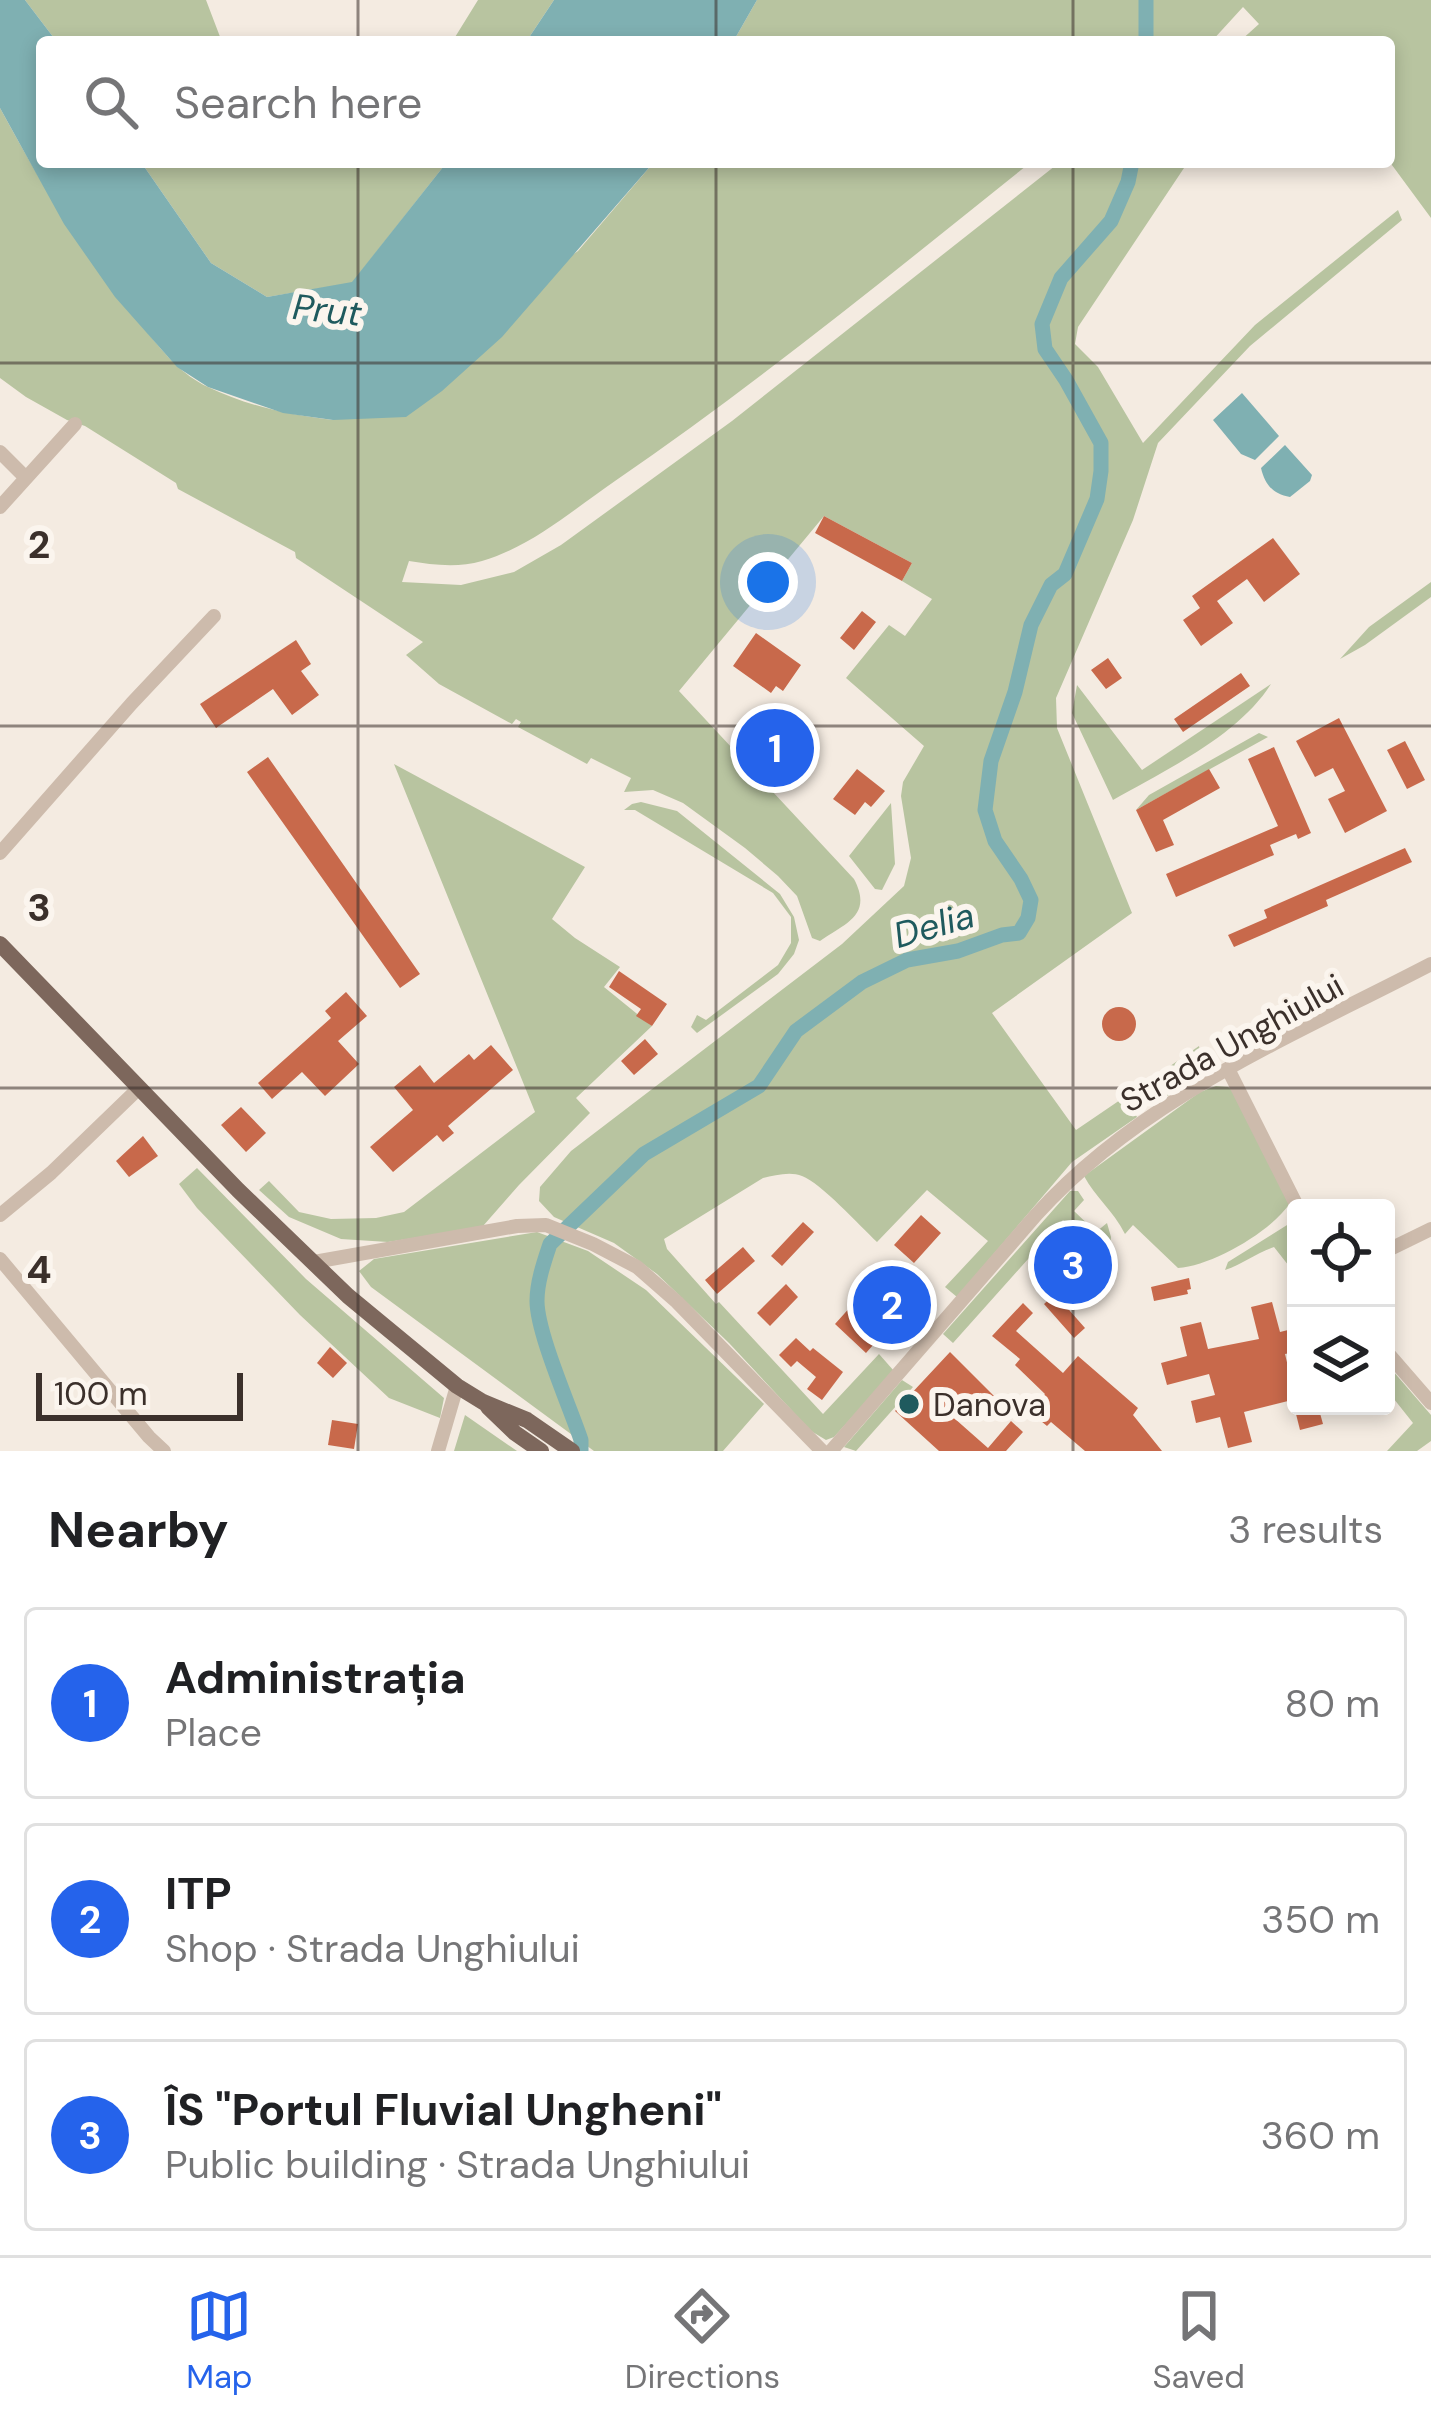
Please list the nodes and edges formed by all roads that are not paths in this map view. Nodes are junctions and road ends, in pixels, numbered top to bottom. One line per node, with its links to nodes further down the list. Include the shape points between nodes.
1 (75, 424): 3 (street)
2 (0, 452): 3 (street)
3 (26, 478): 4 (street)
4 (0, 507)
5 (214, 616): 6 (street)
6 (0, 853)
7 (0, 944): 10 (main road)
8 (1431, 964): 9 (street, Strada Unghiului)
9 (1228, 1069): 11 (street); 27 (street, Strada Unghiului, via 1147,1118 1067,1181)
10 (138, 1089): 12 (street); 16 (main road)
11 (1293, 1199)
12 (0, 1215)
13 (1431, 1229): 14 (street)
14 (1395, 1247)
15 (0, 1259): 21 (street)
16 (314, 1262): 18 (main road); 27 (street, via 546,1225 637,1268)
17 (1395, 1361): 19 (street)
18 (457, 1386): 20 (main road); 24 (street)
19 (1431, 1403)
20 (521, 1426): 25 (main road); 26 (main road)
21 (149, 1437): 22 (street); 23 (street)
22 (139, 1451)
23 (164, 1451)
24 (438, 1451)
25 (541, 1451)
26 (572, 1451)
27 (826, 1451)

